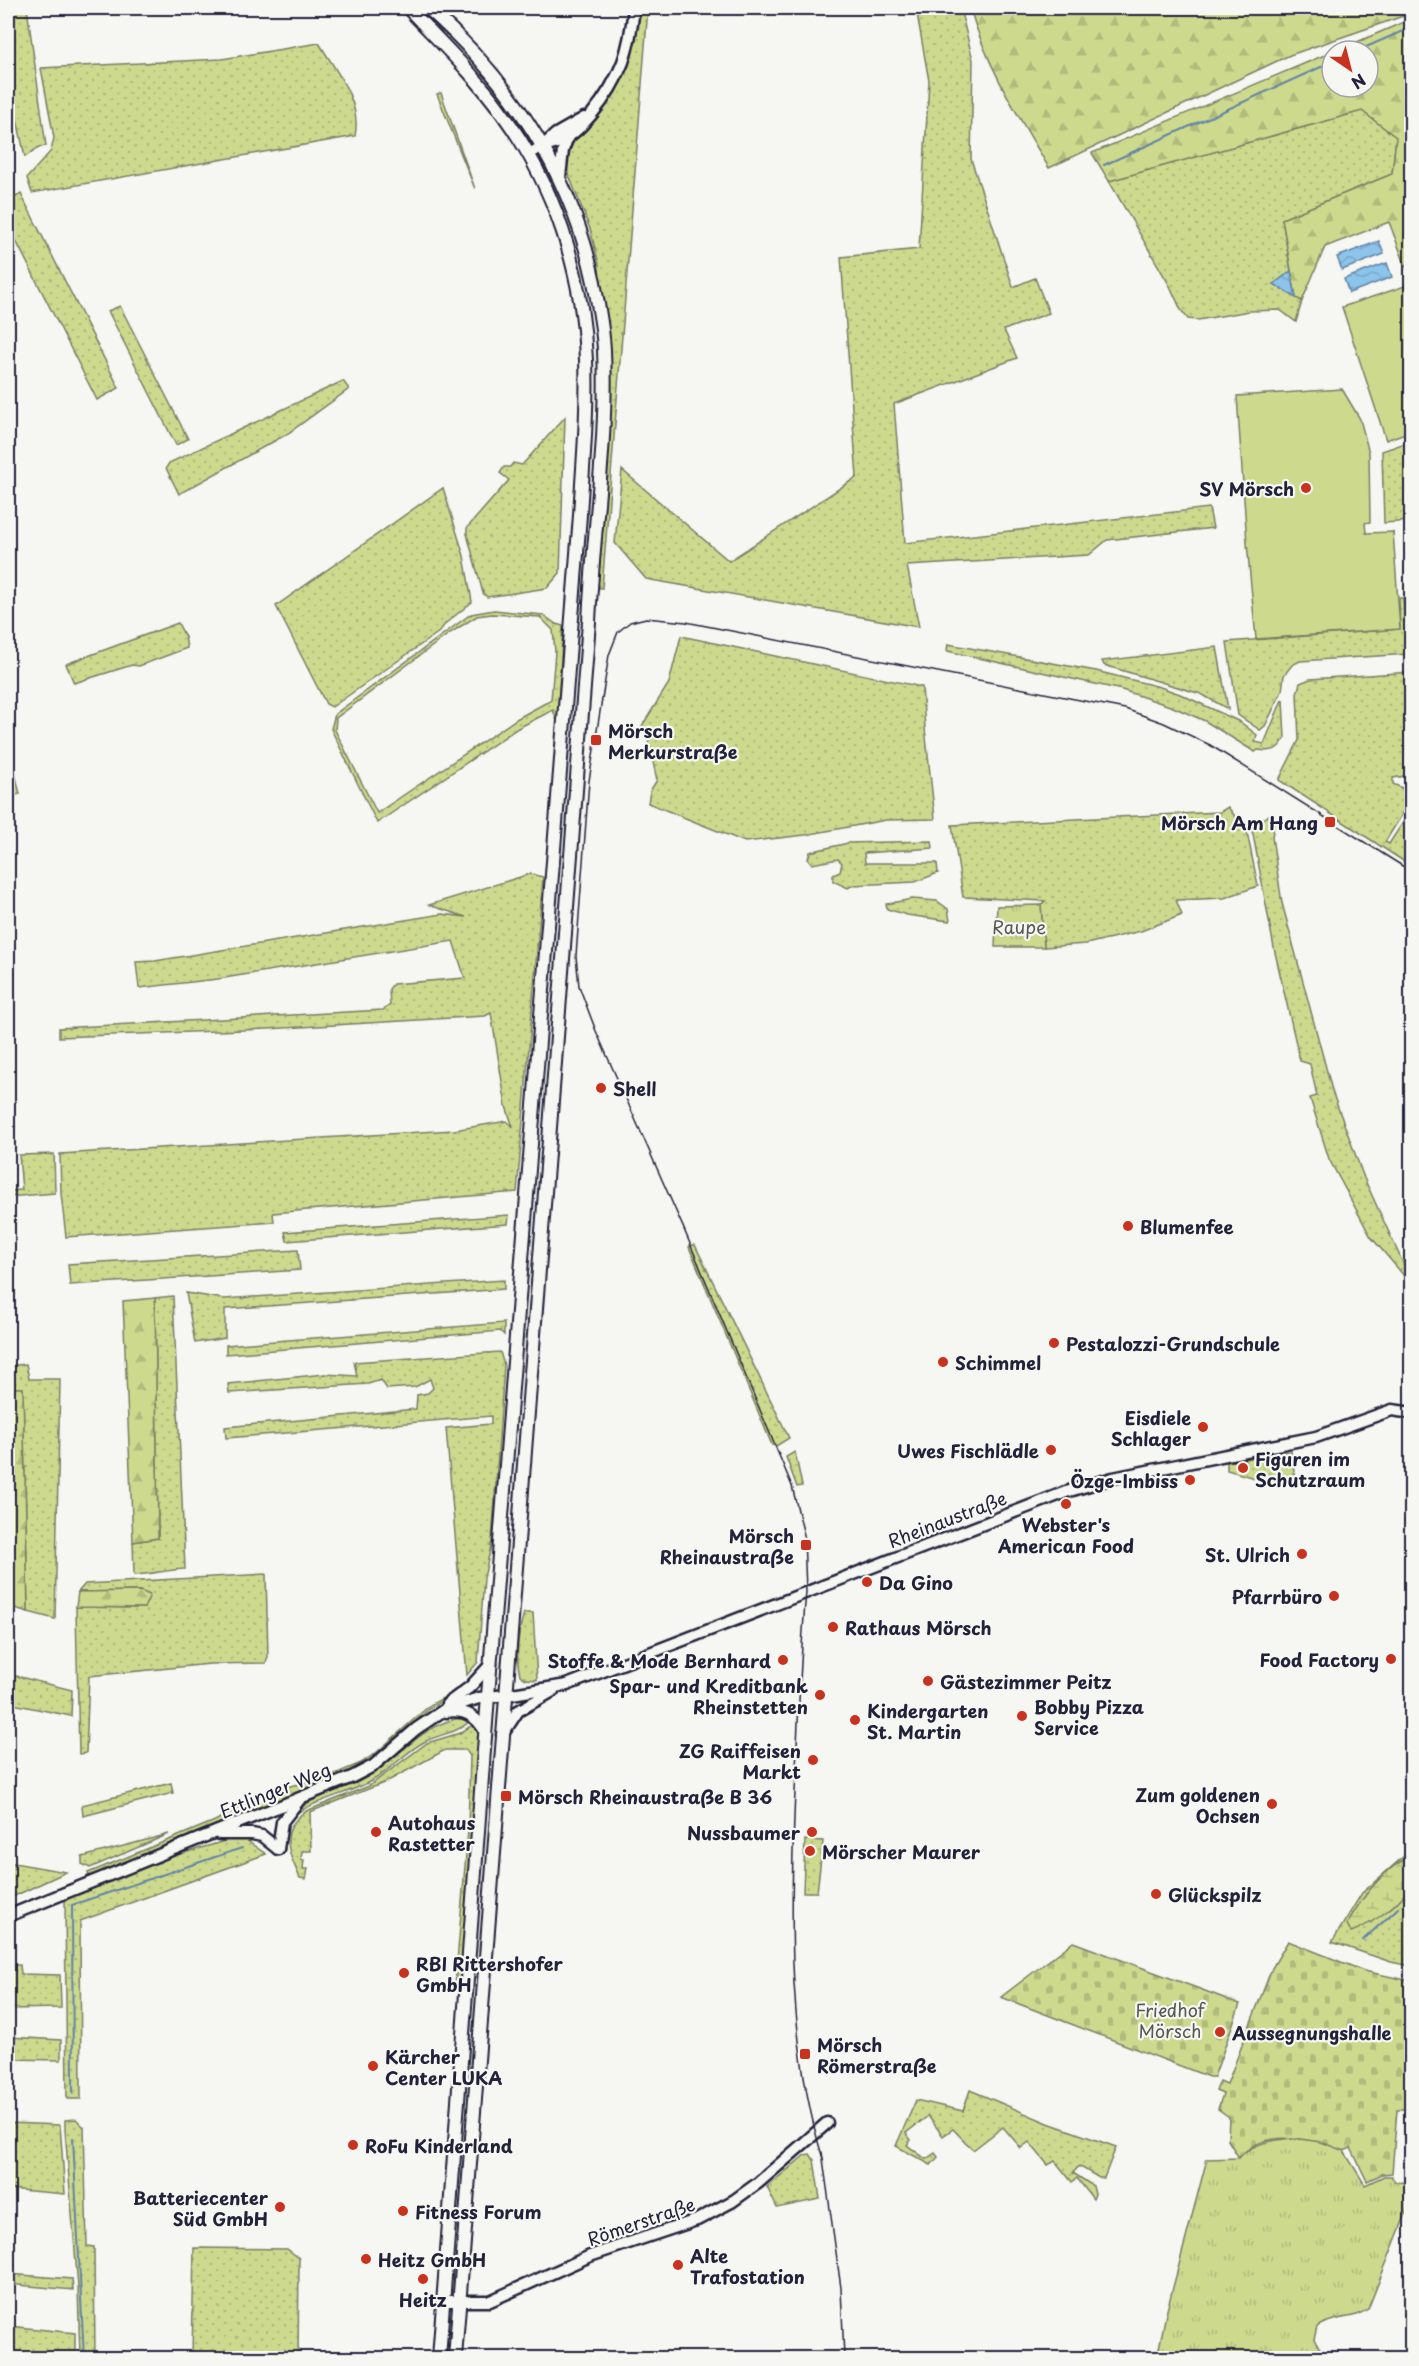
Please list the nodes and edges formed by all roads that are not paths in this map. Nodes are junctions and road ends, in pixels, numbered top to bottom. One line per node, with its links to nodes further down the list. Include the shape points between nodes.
1 (408, 8): 7 (main road, via 484,90)
2 (428, 8): 6 (main road, via 489,70)
3 (634, 8): 4 (street, via 622,63)
4 (589, 115): 5 (street); 6 (street)
5 (567, 139): 6 (street); 8 (street)
6 (543, 146): 7 (street); 8 (main road)
7 (529, 154): 10 (main road, via 560,221 578,289 586,360 586,407)
8 (560, 177): 12 (main road, via 582,235 597,300 604,349 603,412)
9 (1412, 1413): 11 (street, Rheinaustraße, via 1392,1410 1316,1437 1113,1478 1066,1492)
10 (491, 1664): 13 (main road); 14 (street, via 470,1687)
11 (567, 1685): 12 (street, Rheinaustraße); 16 (street, via 518,1711)
12 (506, 1695): 13 (street, Rheinaustraße); 16 (main road)
13 (488, 1696): 14 (street, Ettlinger Weg); 15 (main road)
14 (431, 1717): 15 (street, via 459,1711 474,1718); 17 (street, Ettlinger Weg, via 373,1766)
15 (485, 1732): 21 (main road)
16 (502, 1735): 22 (main road)
17 (300, 1799): 18 (street, Ettlinger Weg); 18 (street, via 282,1822 278,1849 262,1836)
18 (209, 1834): 19 (street, Ettlinger Weg)
19 (8, 1916)
20 (827, 2123): 22 (street, Römerstraße, via 758,2183 712,2213 590,2256 490,2301)
21 (444, 2301): 22 (street, Römerstraße); 23 (main road)
22 (460, 2301): 24 (main road)
23 (439, 2358)
24 (455, 2358)

